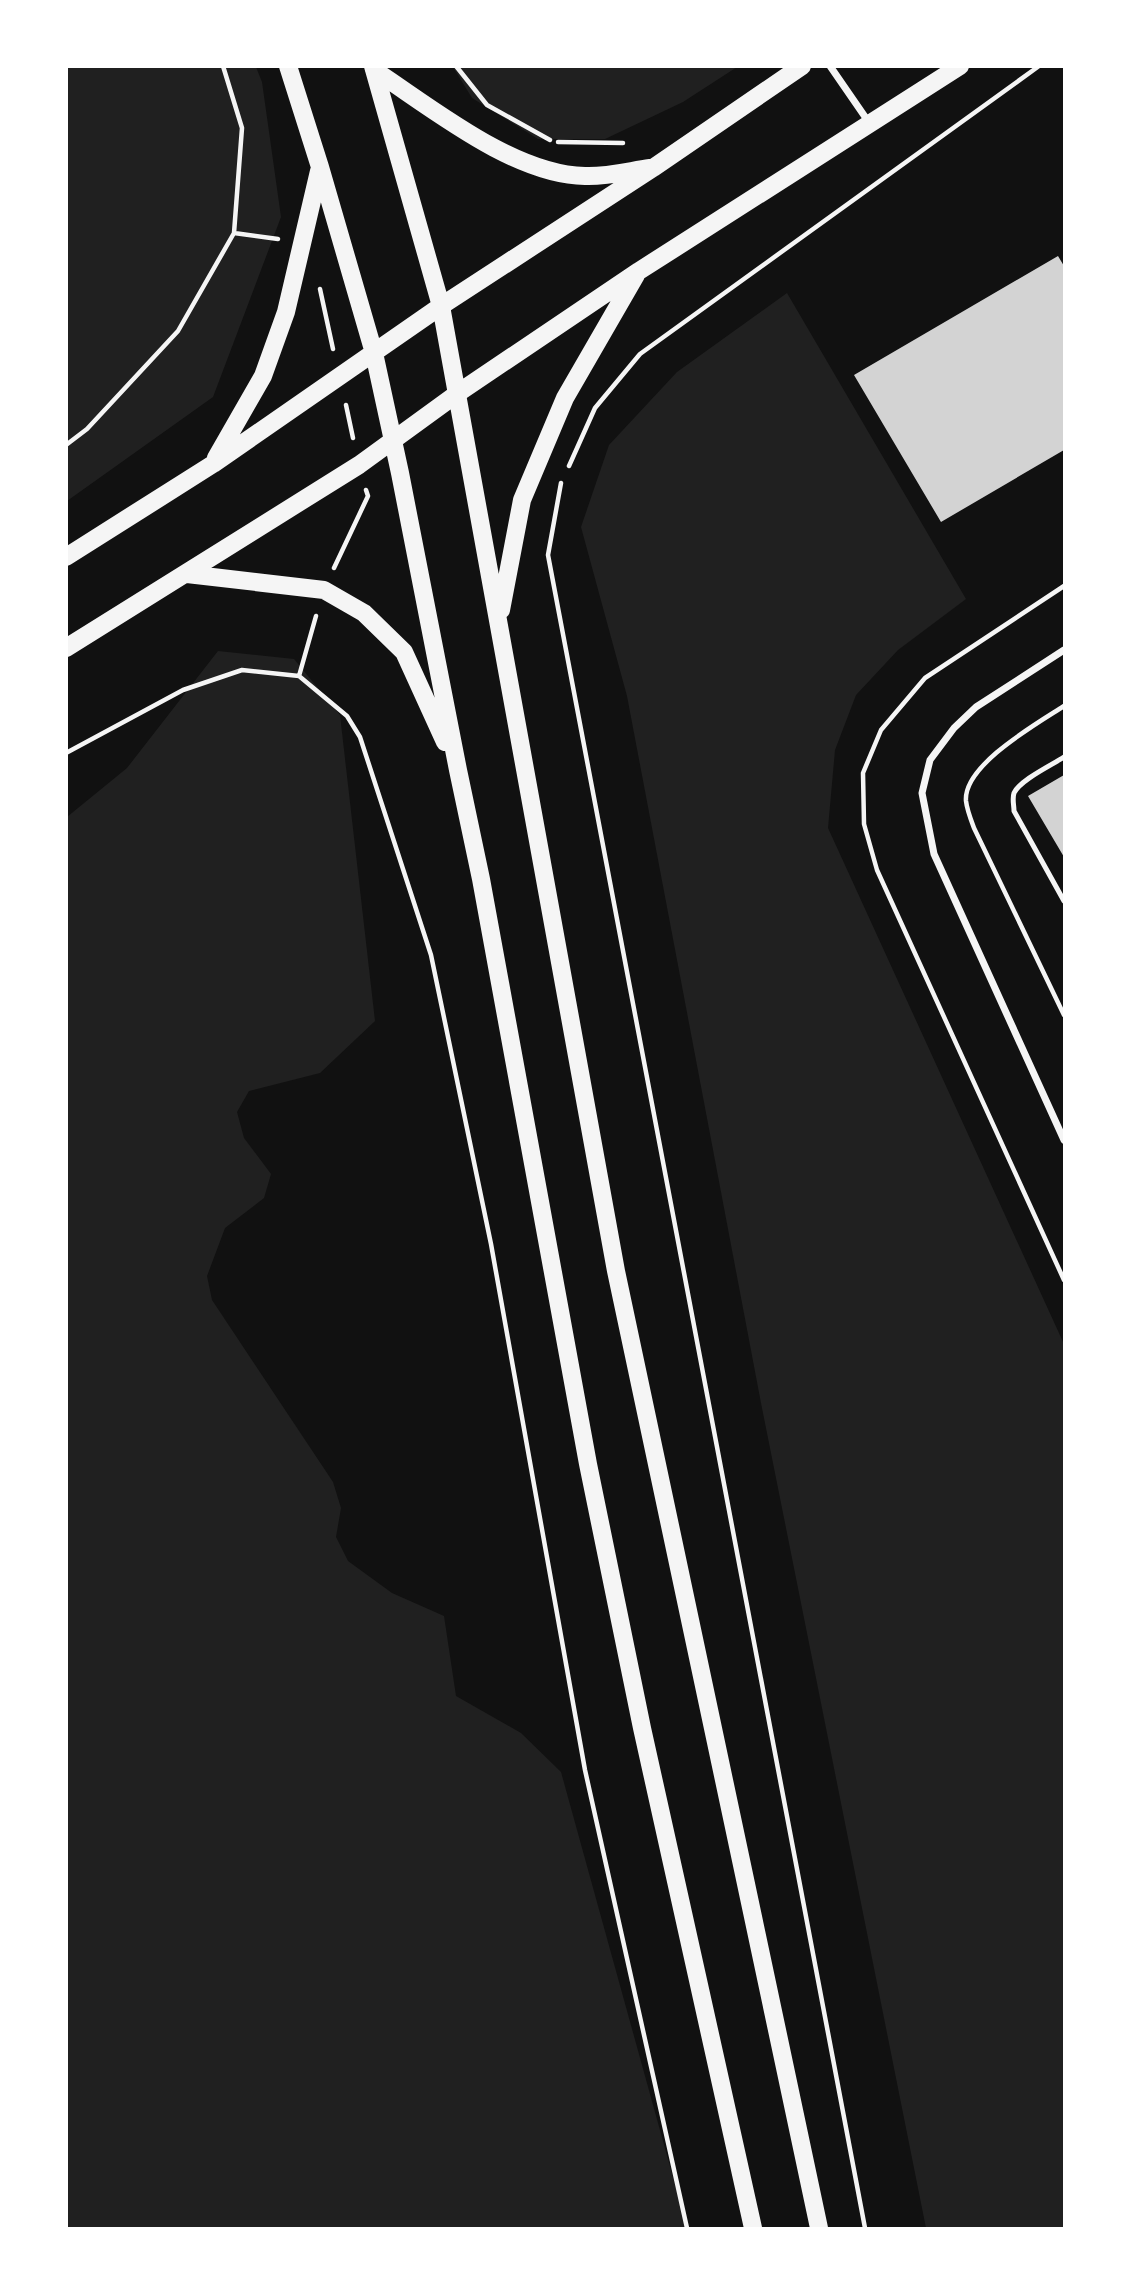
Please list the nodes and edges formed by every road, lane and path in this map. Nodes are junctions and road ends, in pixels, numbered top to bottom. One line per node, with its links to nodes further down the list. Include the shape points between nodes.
1 (223, 66): 13 (path, via 242,128)
2 (288, 66): 11 (main road)
3 (456, 66): 10 (path, via 487,105 554,142)
4 (802, 66): 12 (main road)
5 (830, 66): 9 (street)
6 (961, 66): 9 (main road)
7 (1039, 66): 39 (path, via 640,354 595,408 560,485 548,555)
8 (374, 68): 12 (main road, via 474,136 536,167 585,176); 16 (main road)
9 (871, 125): 15 (main road)
10 (626, 143)
11 (320, 167): 14 (main road); 17 (main road)
12 (653, 168): 16 (main road)
13 (234, 233): 14 (path); 21 (path, via 178,331 87,429)
14 (304, 242): 18 (path); 22 (main road, via 263,376)
15 (639, 271): 19 (main road); 27 (main road, via 565,398 522,500)
16 (441, 306): 17 (main road); 19 (main road)
17 (374, 353): 18 (main road); 20 (main road)
18 (340, 377): 22 (main road); 23 (path)
19 (458, 393): 20 (main road); 27 (main road)
20 (393, 441): 23 (main road); 33 (main road)
21 (66, 445)
22 (213, 464): 24 (main road)
23 (359, 465): 25 (main road); 26 (path, via 368,496)
24 (66, 557)
25 (187, 574): 26 (main road); 28 (main road)
26 (324, 590): 30 (path); 33 (main road, via 365,613 404,652)
27 (499, 620): 38 (main road, via 616,1271)
28 (66, 648)
29 (1065, 650): 35 (street, via 976,707 954,728 930,760 922,793 934,854)
30 (299, 676): 31 (path, via 242,670 183,690); 36 (path, via 347,716 360,737 431,955 491,1244 585,1770)
31 (66, 753)
32 (1065, 757): 34 (lane, via 1025,781 1013,800 1014,810)
33 (458, 770): 37 (main road, via 610,1569)
34 (1065, 901)
35 (1065, 1140)
36 (687, 2228)
37 (753, 2228)
38 (819, 2228)
39 (865, 2228)

